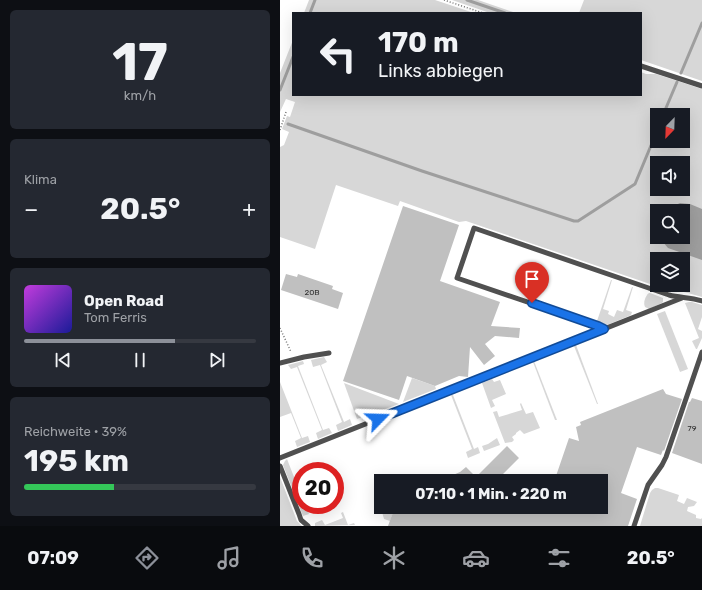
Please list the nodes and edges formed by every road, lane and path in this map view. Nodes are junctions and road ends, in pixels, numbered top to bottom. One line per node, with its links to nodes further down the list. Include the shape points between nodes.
1 (444, 0): 2 (path)
2 (480, 12)
3 (642, 66): 4 (lane)
4 (702, 86)
5 (286, 112): 6 (path)
6 (280, 130)
7 (683, 298): 8 (lane); 10 (lane); 10 (lane, via 474,228 457,278)
8 (702, 301)
9 (280, 328): 13 (path)
10 (604, 329): 15 (lane)
11 (702, 352): 18 (lane, via 666,457 648,485)
12 (330, 353): 13 (lane)
13 (294, 359): 14 (lane)
14 (280, 363)
15 (280, 458)
16 (280, 466): 17 (lane, via 302,520)
17 (308, 526)
18 (634, 526)

